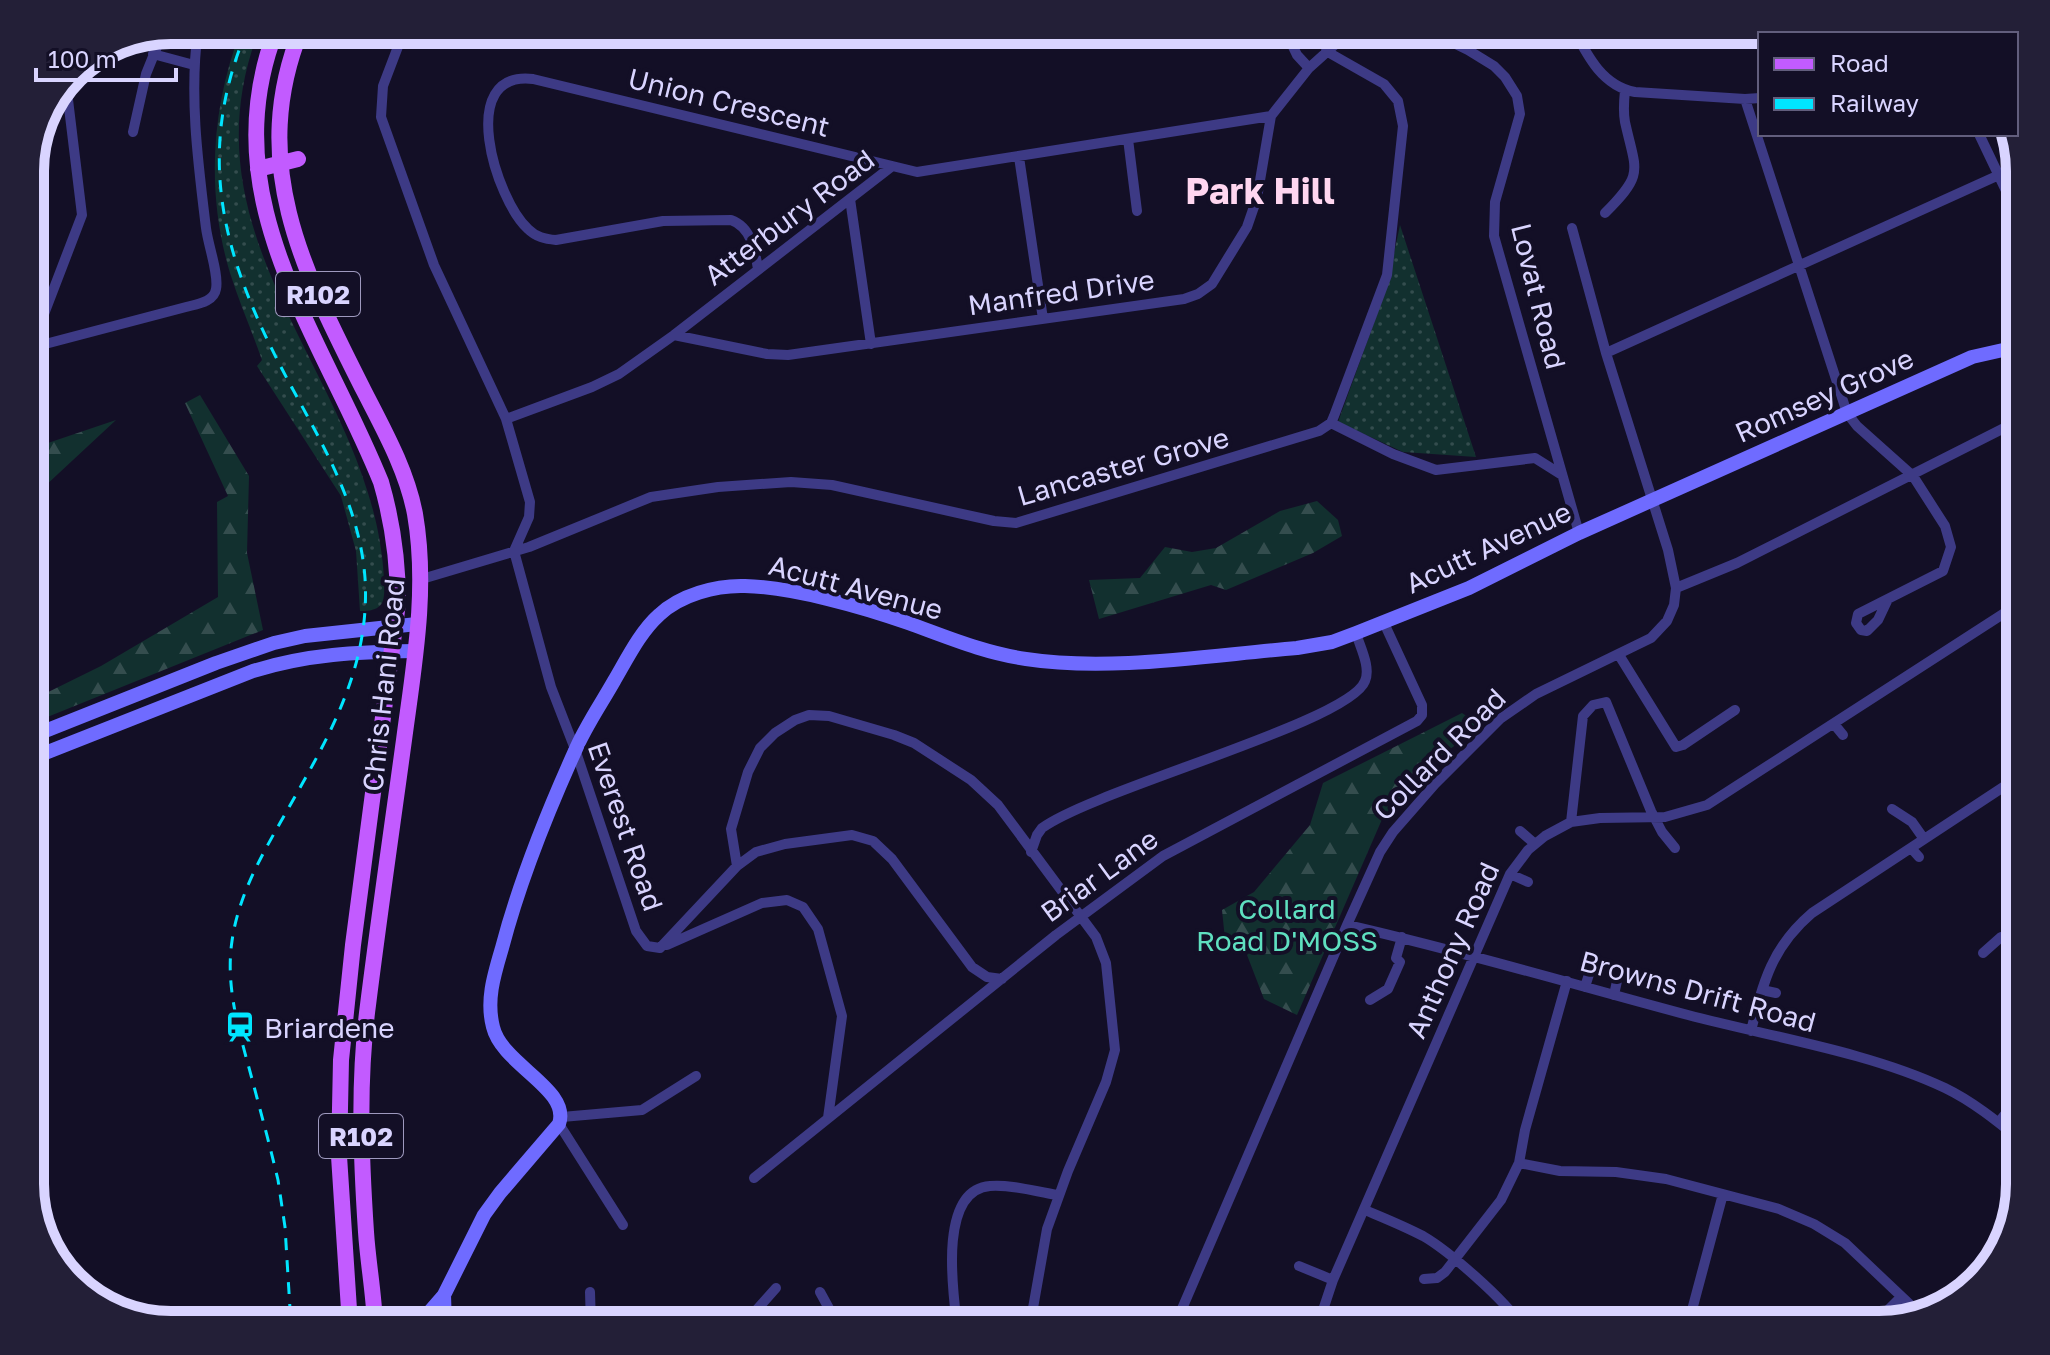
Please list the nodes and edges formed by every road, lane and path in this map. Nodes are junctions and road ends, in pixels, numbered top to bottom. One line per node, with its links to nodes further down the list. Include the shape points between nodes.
1 (196, 44): 12 (street)
2 (272, 44): 26 (main road, Chris Hani Road / R102, via 259,88)
3 (296, 44): 24 (main road, Chris Hani Road / R102, via 280,100)
4 (399, 44): 45 (street, via 383,86 385,133 434,265)
5 (1292, 44): 13 (street)
6 (1335, 44): 10 (street, Lovat Road)
7 (1454, 44): 48 (street, Lovat Road, via 1494,66 1517,96 1520,114 1495,202 1494,236)
8 (1583, 44): 14 (street, via 1603,76)
9 (157, 45): 11 (street)
10 (1326, 51): 13 (street, Manfred Drive); 46 (street, via 1384,84 1398,101 1403,126 1387,275)
11 (153, 54): 12 (street); 19 (street)
12 (194, 65): 38 (street, via 200,182 217,285 214,294 207,301)
13 (1309, 68): 18 (street, Manfred Drive)
14 (1625, 90): 17 (street); 31 (street, via 1625,121 1636,170)
15 (68, 97): 35 (street, via 82,206)
16 (1758, 98): 17 (street)
17 (1745, 99): 33 (street)
18 (1271, 116): 21 (street, Atterbury Road); 36 (street, Manfred Drive, via 1252,216 1206,290 1184,299)
19 (133, 132)
20 (1980, 136): 27 (street)
21 (1128, 139): 22 (street, Atterbury Road); 30 (street)
22 (1019, 157): 25 (street, Atterbury Road, via 926,172); 36 (street)
23 (298, 159): 24 (main road)
24 (280, 162): 26 (main road); 43 (main road, Chris Hani Road / R102, via 302,259)
25 (891, 167): 29 (street, Atterbury Road); 34 (street, Union Crescent, via 533,79 514,79 498,91 488,115 492,160 510,204 531,232 556,240 663,221 731,220 748,234)
26 (258, 169): 42 (main road, Chris Hani Road / R102, via 276,252)
27 (1999, 175): 28 (street); 33 (street)
28 (2006, 190)
29 (850, 199): 34 (street, Atterbury Road); 39 (street)
30 (1137, 211)
31 (1605, 213)
32 (1572, 228): 41 (street)
33 (1800, 264): 41 (street); 44 (street)
34 (758, 269): 37 (street, Atterbury Road)
35 (44, 313)
36 (1043, 319): 39 (street, Manfred Drive)
37 (674, 335): 39 (street, Manfred Drive, via 774,355); 45 (street, Atterbury Road, via 604,382)
38 (44, 344)
39 (871, 344)
40 (2006, 350): 44 (street, Romsey Grove, via 1972,357)
41 (1606, 353): 50 (street)
42 (322, 354): 43 (main road, via 341,365); 59 (main road, Chris Hani Road / R102, via 389,508 398,567)
43 (350, 363): 53 (main road, Chris Hani Road / R102, via 407,488)
44 (1847, 413): 49 (street); 50 (street, Romsey Grove)
45 (506, 419): 52 (street, via 530,502 526,528)
46 (1331, 423): 48 (street, via 1436,470 1535,458); 52 (street, Lancaster Grove, via 1255,452 1016,523 832,485 760,483 651,497)
47 (2006, 427): 49 (street)
48 (1562, 475): 51 (street, Lovat Road)
49 (1913, 476): 54 (street); 55 (street, via 1950,536 1949,556 1943,571)
50 (1652, 501): 51 (street, Acutt Avenue); 54 (street)
51 (1579, 533): 57 (street, Acutt Avenue)
52 (514, 551): 53 (street, Lancaster Grove); 68 (street, Everest Road, via 551,687)
53 (422, 579): 58 (main road, Chris Hani Road / R102)
54 (1676, 588): 63 (street, Collard Road, via 1671,614 1661,630)
55 (1887, 601)
56 (2006, 612): 65 (street, Anthony Road)
57 (1384, 623): 60 (street, Acutt Avenue); 84 (street, Briar Lane, via 1422,705 1417,721 1175,849)
58 (417, 624): 59 (street); 61 (main road, Chris Hani Road / R102)
59 (395, 625): 62 (main road, Chris Hani Road / R102); 66 (street, via 305,636 248,650)
60 (1356, 633): 68 (street, Acutt Avenue, via 1297,648 1082,663 986,652 904,622 791,592 725,587 674,604 649,624); 79 (street, via 1367,674 1353,697 1302,723 1096,801 1042,828)
61 (414, 651): 62 (street); 125 (main road, Chris Hani Road / R102, via 361,1081 366,1234)
62 (392, 652): 69 (street, via 285,661); 124 (main road, Chris Hani Road / R102, via 340,1072 339,1156)
63 (1619, 655): 64 (street, via 1674,746); 85 (street, Collard Road, via 1520,704 1480,739 1393,832)
64 (1735, 710)
65 (1834, 724): 67 (street); 72 (street, Anthony Road, via 1707,805)
66 (44, 731)
67 (1843, 735)
68 (575, 749): 88 (street, Everest Road, via 636,931 647,946); 104 (street, Acutt Avenue, via 508,924 490,1009 502,1048 548,1089 559,1106)
69 (44, 753)
70 (2006, 785): 75 (street)
71 (1892, 809): 75 (street, via 1912,822)
72 (1654, 818): 73 (street, Anthony Road); 73 (street, via 1603,702 1583,716); 77 (street)
73 (1571, 822): 76 (street, Anthony Road)
74 (1520, 831): 76 (street)
75 (1924, 839): 78 (street)
76 (1535, 844): 82 (street, Anthony Road)
77 (1675, 848)
78 (1911, 848): 80 (street); 96 (street, via 1797,925 1775,955)
79 (1031, 852): 81 (street, via 998,805 949,764 894,735 819,714 785,725 760,748 733,820); 84 (street)
80 (1919, 857)
81 (737, 866): 88 (street, Everest Road); 92 (street, Everest Road, via 756,852 785,844 852,835 868,839 892,859 972,967)
82 (1510, 874): 83 (street); 90 (street, Anthony Road)
83 (1528, 882)
84 (1080, 917): 92 (street, Briar Lane); 110 (street, via 1096,937 1106,963 1115,1050)
85 (1347, 925): 87 (street, Browns Drift Road); 133 (street, Collard Road)
86 (2006, 936): 89 (street)
87 (1402, 937): 90 (street, Browns Drift Road); 99 (street, via 1396,958 1400,962 1388,989)
88 (660, 948): 103 (street, via 762,903 780,900 803,907 818,929 842,1016)
89 (1983, 953)
90 (1474, 956): 93 (street, Browns Drift Road); 111 (street, Anthony Road)
91 (1590, 971): 95 (street)
92 (1002, 979): 103 (street, Briar Lane)
93 (1567, 981): 95 (street, Browns Drift Road); 107 (street)
94 (1617, 981): 98 (street)
95 (1585, 987): 98 (street, Browns Drift Road)
96 (1762, 990): 97 (street); 100 (street)
97 (1776, 993)
98 (1614, 995): 100 (street, Browns Drift Road)
99 (1370, 1000)
100 (1751, 1031): 105 (street, Browns Drift Road, via 1909,1073 1948,1089)
101 (696, 1076): 104 (street, via 642,1110)
102 (2006, 1113): 105 (street)
103 (828, 1118): 108 (street, Briar Lane)
104 (560, 1120): 112 (street); 120 (street, via 484,1215)
105 (1999, 1122): 106 (street, Browns Drift Road)
106 (2006, 1128)
107 (1519, 1163): 109 (street, via 1560,1171 1628,1173); 113 (street, via 1501,1200)
108 (754, 1178)
109 (1723, 1194): 121 (street, via 1779,1209 1822,1228); 136 (street)
110 (1058, 1195): 131 (street, via 992,1185 967,1198 951,1256); 132 (street)
111 (1365, 1210): 113 (street, via 1426,1238); 116 (street, Anthony Road)
112 (623, 1225)
113 (1454, 1260): 115 (street, via 1437,1278); 135 (street)
114 (1299, 1266): 116 (street)
115 (1424, 1279)
116 (1333, 1280): 134 (street, Anthony Road)
117 (776, 1288): 129 (street)
118 (590, 1292): 128 (street)
119 (820, 1292): 130 (street)
120 (444, 1295): 126 (street); 127 (street)
121 (1901, 1297): 122 (street); 123 (street)
122 (1912, 1307)
123 (1888, 1310)
124 (349, 1311)
125 (376, 1311)
126 (430, 1311)
127 (445, 1311)
128 (591, 1311)
129 (755, 1311)
130 (830, 1311)
131 (956, 1311)
132 (1032, 1311)
133 (1181, 1311)
134 (1323, 1311)
135 (1510, 1311)
136 (1692, 1311)

